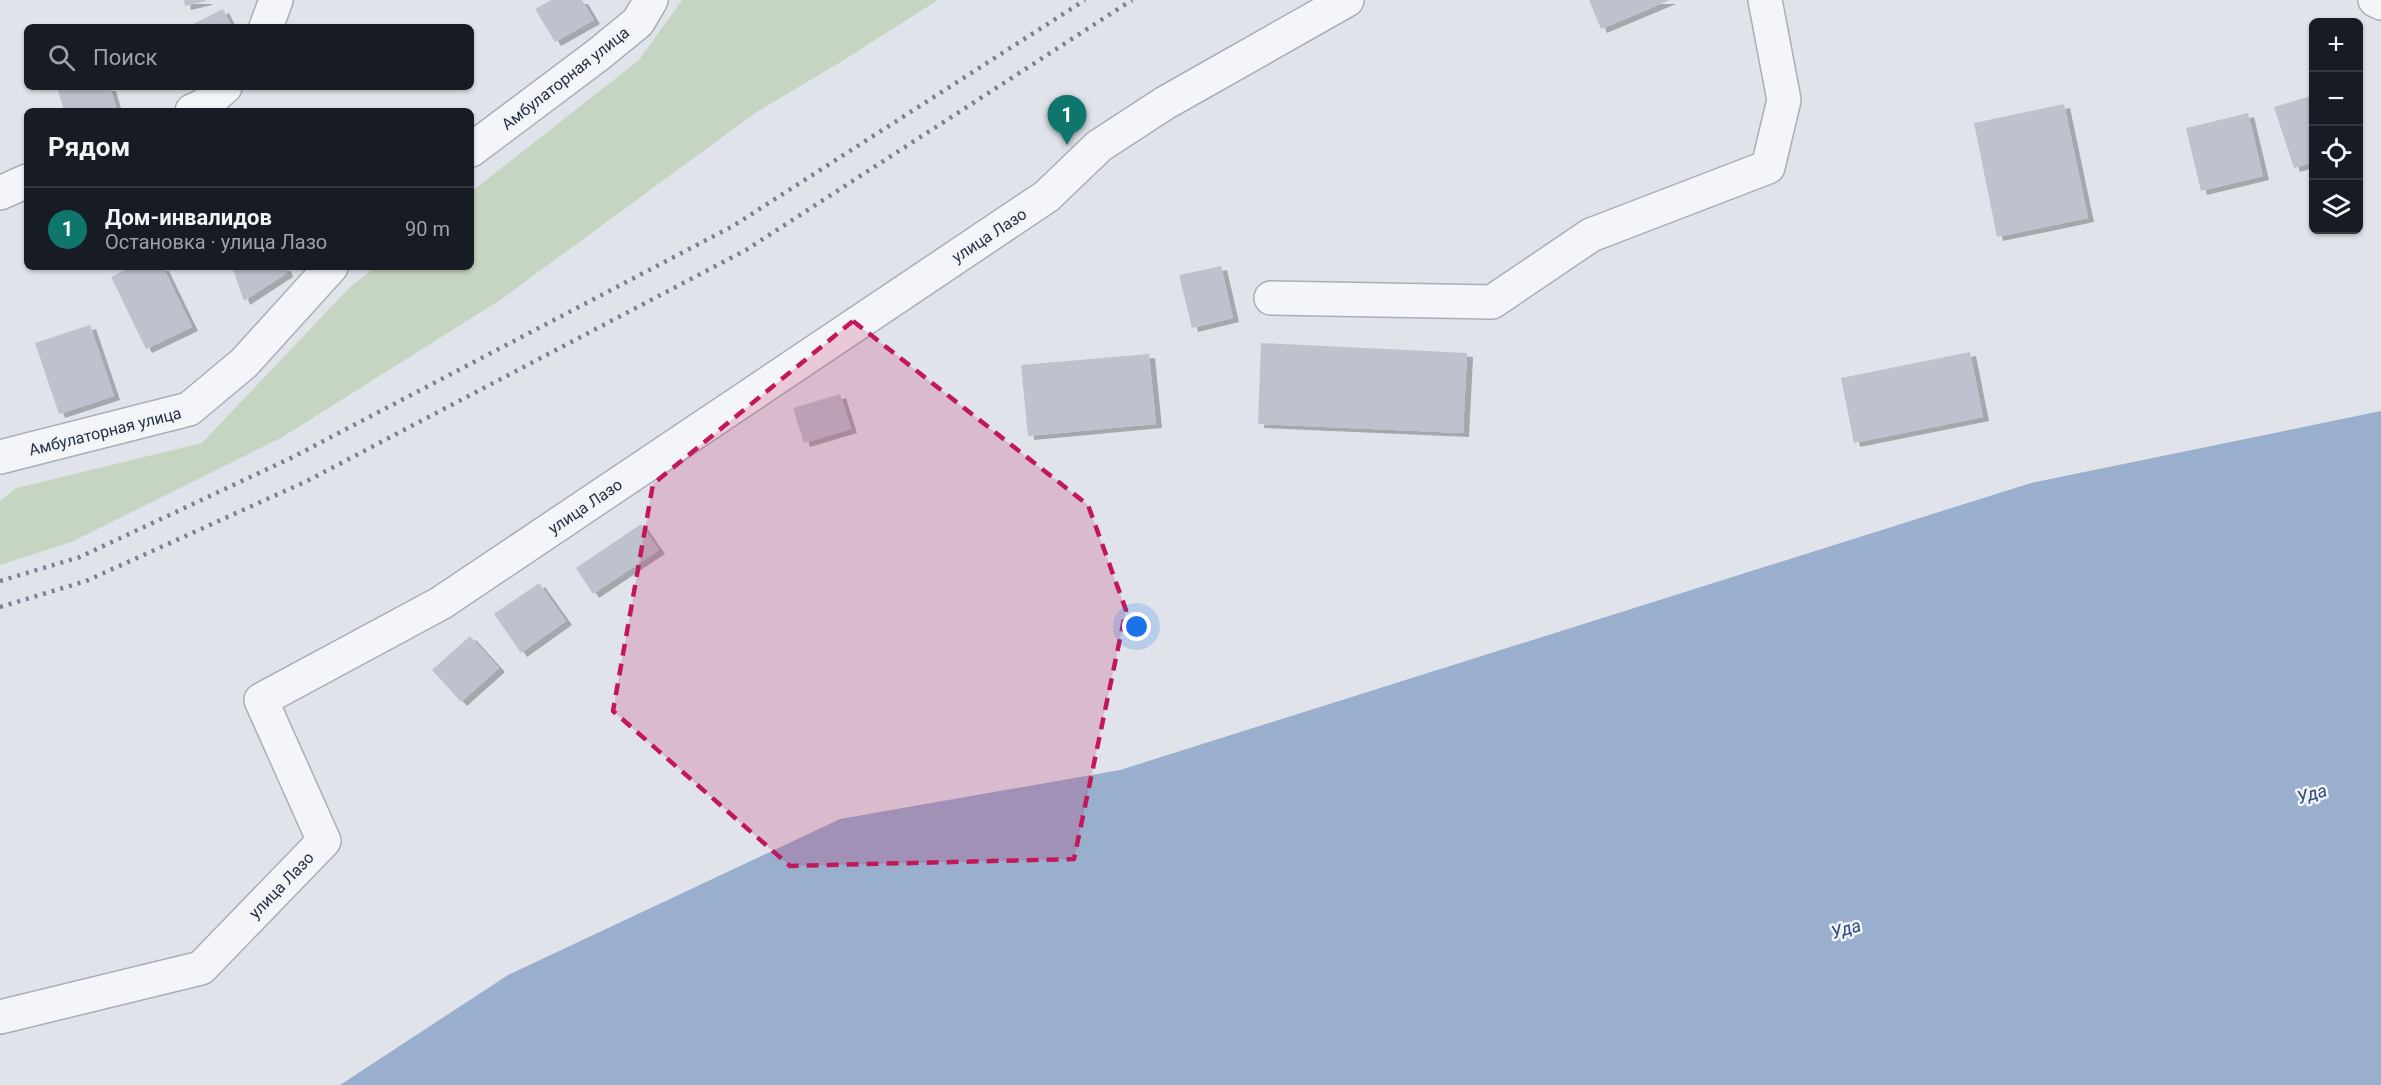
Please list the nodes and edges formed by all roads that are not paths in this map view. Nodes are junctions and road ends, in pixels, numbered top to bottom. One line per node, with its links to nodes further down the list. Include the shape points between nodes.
1 (276, 0): 7 (street)
2 (651, 0): 10 (street, Амбулаторная улица, via 638,22)
3 (1347, 0): 16 (street, улица Лазо, via 1165,103 1099,146 1047,196 441,603 261,700 324,841 201,968)
4 (1765, 0): 14 (street, via 1784,100 1768,167 1591,235 1492,302)
5 (2375, 0): 6 (street)
6 (2381, 3)
7 (268, 24)
8 (221, 90): 9 (street)
9 (198, 108)
10 (474, 148)
11 (24, 183): 12 (street)
12 (0, 193)
13 (328, 270): 15 (street, Амбулаторная улица, via 244,363 189,410)
14 (1271, 298)
15 (0, 457)
16 (0, 1017)

